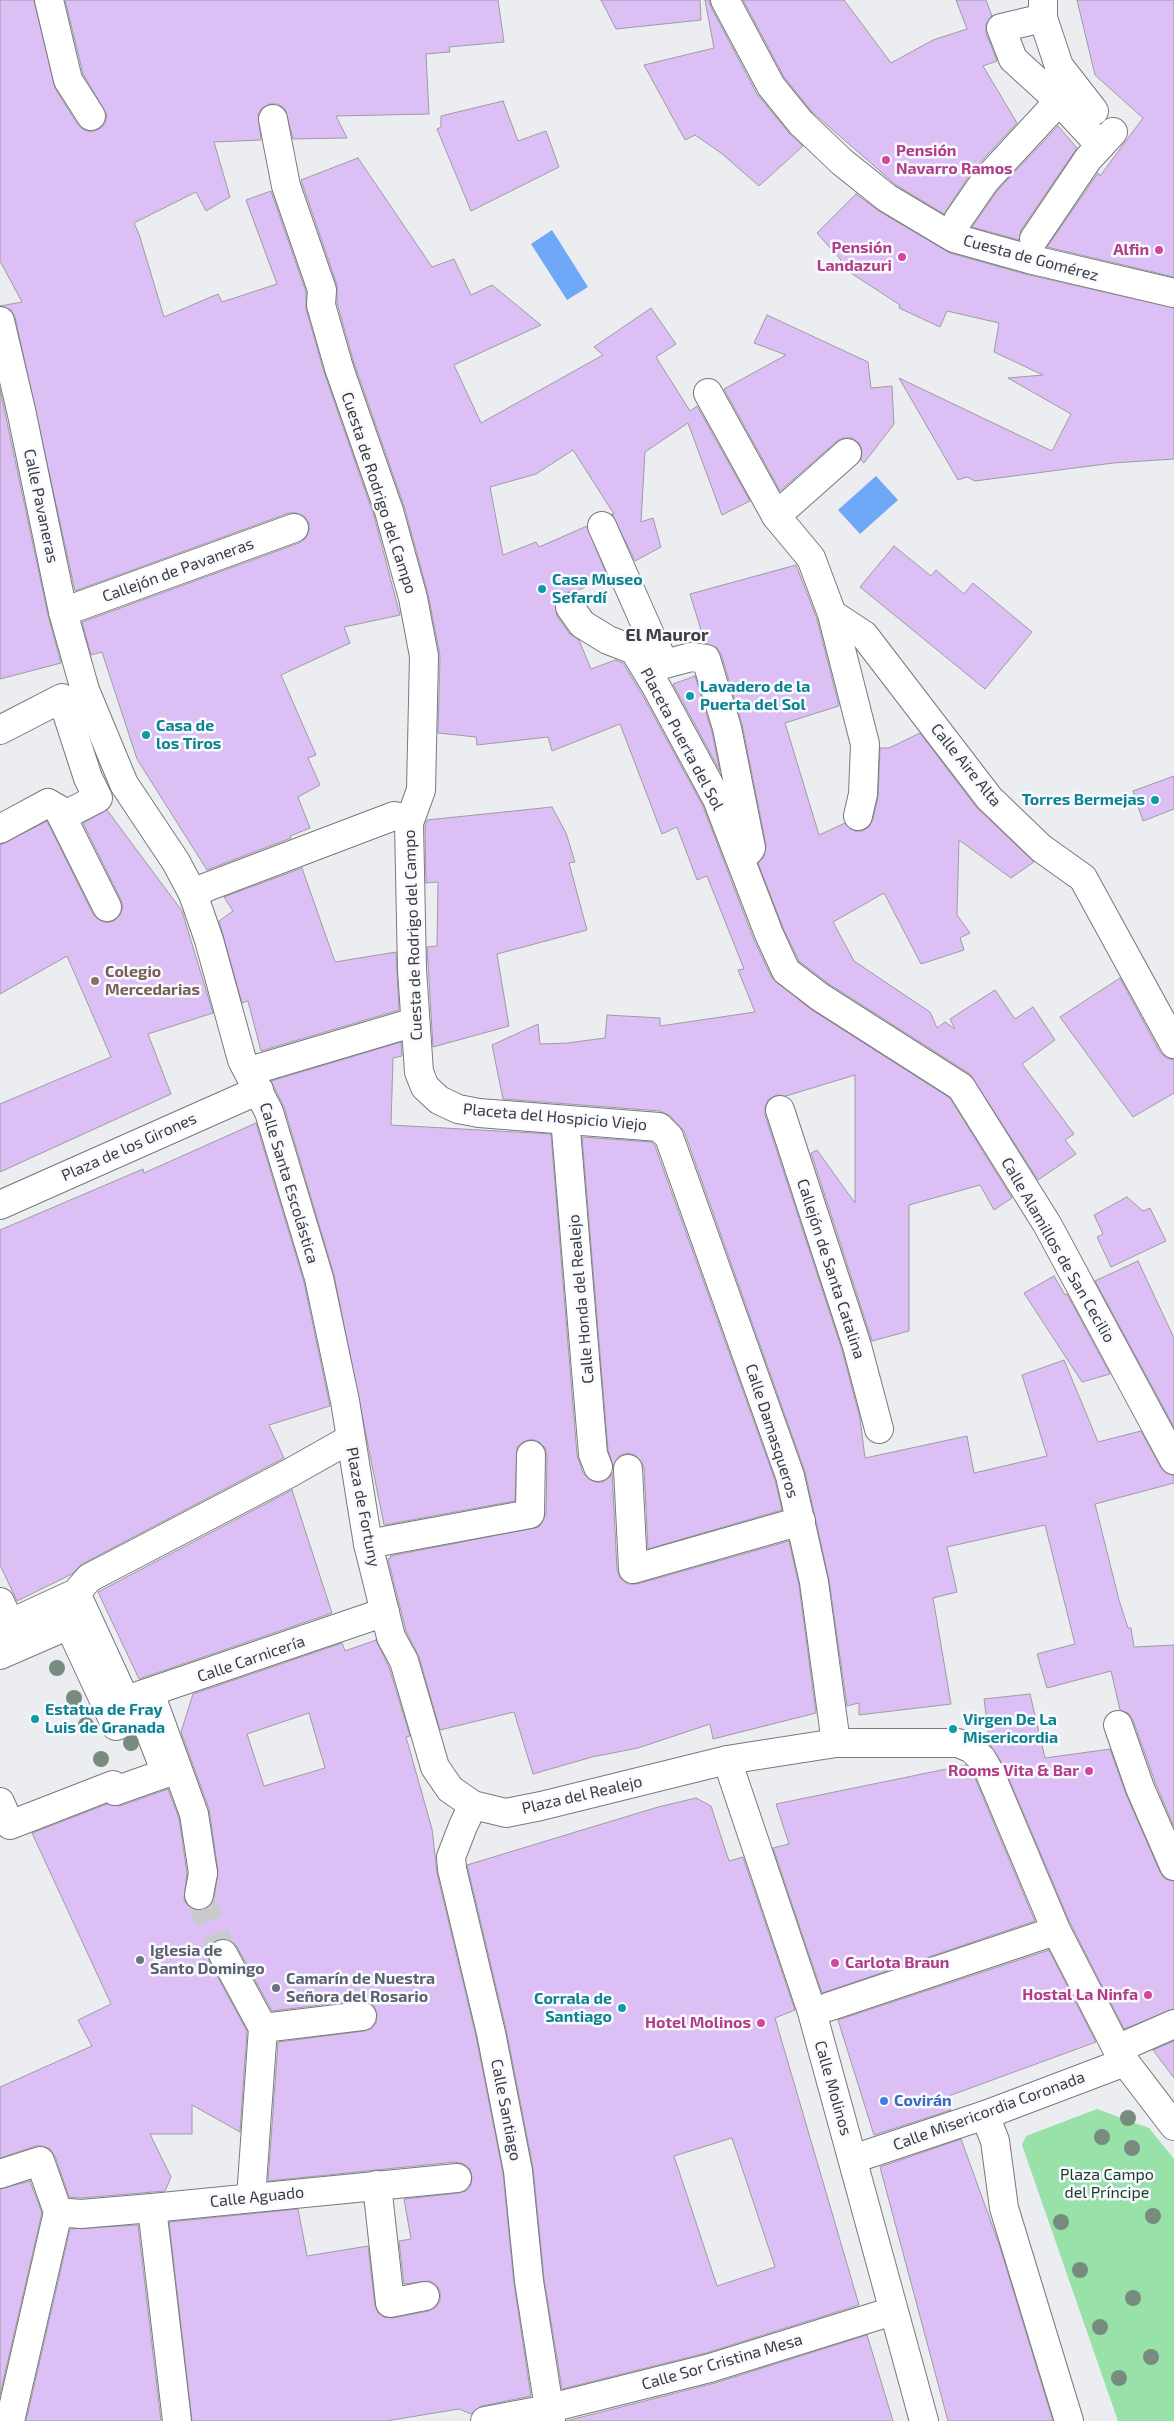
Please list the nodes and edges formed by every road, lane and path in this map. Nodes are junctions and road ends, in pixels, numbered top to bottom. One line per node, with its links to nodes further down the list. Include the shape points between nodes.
1 (49, 0): 6 (street, via 68,80)
2 (724, 0): 10 (street, Cuesta de Gomérez, via 772,86 802,123 842,162 887,198 954,238)
3 (1043, 9): 4 (street, via 1001,28 1013,58); 5 (street, via 1059,66)
4 (1059, 101): 8 (street, via 985,181); 9 (street, via 1106,139)
5 (1094, 111)
6 (91, 116)
7 (273, 119): 24 (street, Cuesta de Rodrigo del Campo, via 286,186 322,290 321,305 339,368 388,511 413,598 424,656 422,790)
8 (958, 220)
9 (1034, 239)
10 (1174, 293)
11 (0, 321): 18 (street, Calle Pavaneras)
12 (708, 393): 14 (street)
13 (847, 453): 14 (street)
14 (776, 516): 19 (street, via 811,558)
15 (602, 526): 26 (street, Placeta Puerta del Sol, via 665,664 691,657 706,659 726,728 751,848)
16 (294, 528): 18 (street, Callejón de Pavaneras)
17 (570, 607): 26 (street, Placeta Puerta del Sol, via 582,624 608,640 634,650 717,799)
18 (63, 612): 21 (street, Calle Pavaneras, via 84,690)
19 (832, 614): 23 (street, via 865,744 863,794); 30 (street, Calle Aire Alta, via 864,635 989,798 1041,848 1083,878)
20 (0, 730): 22 (street, via 62,698 88,778 98,798 67,814)
21 (124, 784): 27 (street, Calle Santa Escolástica, via 176,862)
22 (58, 809): 25 (street, via 48,803); 28 (street)
23 (858, 816)
24 (410, 819): 27 (street, via 394,816); 29 (street, Cuesta de Rodrigo del Campo)
25 (0, 829)
26 (742, 863): 41 (street, Calle Alamillos de San Cecilio, via 786,971 820,997 961,1087 1047,1224)
27 (193, 894): 32 (street, Calle Santa Escolástica, via 242,1060)
28 (106, 907)
29 (415, 1022): 31 (street, Cuesta de Rodrigo del Campo); 32 (street, Plaza de los Girones)
30 (1174, 1044)
31 (417, 1055): 35 (street, Placeta del Hospicio Viejo, via 418,1072 425,1087 439,1100 458,1109)
32 (260, 1079): 36 (street, Plaza de los Girones); 37 (street, Calle Santa Escolástica, via 319,1278)
33 (780, 1110): 38 (street, Callejón de Santa Catalina, via 857,1346)
34 (566, 1130): 42 (street, Calle Honda del Realejo, via 593,1454)
35 (664, 1130): 44 (street, Calle Damasqueros, via 790,1476)
36 (0, 1205)
37 (346, 1401): 39 (street, Plaza de Fortuny)
38 (879, 1429)
39 (350, 1439): 45 (street, Plaza de Fortuny); 46 (street, via 89,1578)
40 (531, 1455): 45 (street, via 530,1514)
41 (1174, 1460)
42 (598, 1467)
43 (628, 1469): 44 (street, via 633,1569)
44 (801, 1521): 52 (street, Calle Damasqueros, via 814,1582)
45 (368, 1544): 47 (street, Plaza de Fortuny)
46 (76, 1593): 48 (street); 50 (street, Calle Carnicería, via 122,1693 132,1698)
47 (386, 1612): 50 (street, Calle Carnicería); 55 (street, Plaza del Realejo, via 391,1637 404,1661 436,1767 450,1789)
48 (3, 1618)
49 (0, 1654): 54 (street, via 68,1625 116,1726 144,1717 166,1773 115,1791 113,1785 10,1825)
50 (150, 1693): 57 (street, via 194,1814)
51 (1118, 1725): 56 (street, via 1140,1788)
52 (836, 1743): 53 (street, Plaza del Realejo); 64 (street, Plaza del Realejo, via 958,1744 972,1749 982,1759 1056,1930)
53 (727, 1760): 55 (street, Plaza del Realejo, via 506,1813); 67 (street, Calle Molinos, via 812,2012)
54 (0, 1802)
55 (473, 1805): 76 (street, Calle Santiago, via 451,1858 452,1870 491,2033 518,2171 528,2281)
56 (1174, 1866)
57 (201, 1884)
58 (1049, 1933): 60 (street)
59 (224, 1954): 63 (street)
60 (828, 2007)
61 (362, 2016): 63 (street)
62 (1174, 2024): 64 (street, Calle Misericordia Coronada)
63 (263, 2028): 71 (street)
64 (1121, 2056): 65 (street, Calle Misericordia Coronada); 66 (street)
65 (985, 2114): 67 (street, Calle Misericordia Coronada); 81 (street, via 994,2141 1004,2208)
66 (1174, 2126)
67 (853, 2159): 75 (street, Calle Molinos)
68 (0, 2174): 73 (street, via 40,2161)
69 (457, 2178): 70 (street, Calle Aguado)
70 (377, 2185): 71 (street, Calle Aguado); 74 (street, via 390,2303)
71 (251, 2198): 72 (street, Calle Aguado)
72 (152, 2208): 73 (street, Calle Aguado, via 80,2214); 78 (street)
73 (58, 2212): 77 (street)
74 (425, 2296)
75 (893, 2311): 76 (street, Calle Sor Cristina Mesa); 80 (street, Calle Molinos)
76 (550, 2414): 79 (street, Calle Sor Cristina Mesa)
77 (10, 2421)
78 (177, 2421)
79 (485, 2421)
80 (924, 2421)
81 (1069, 2421)

